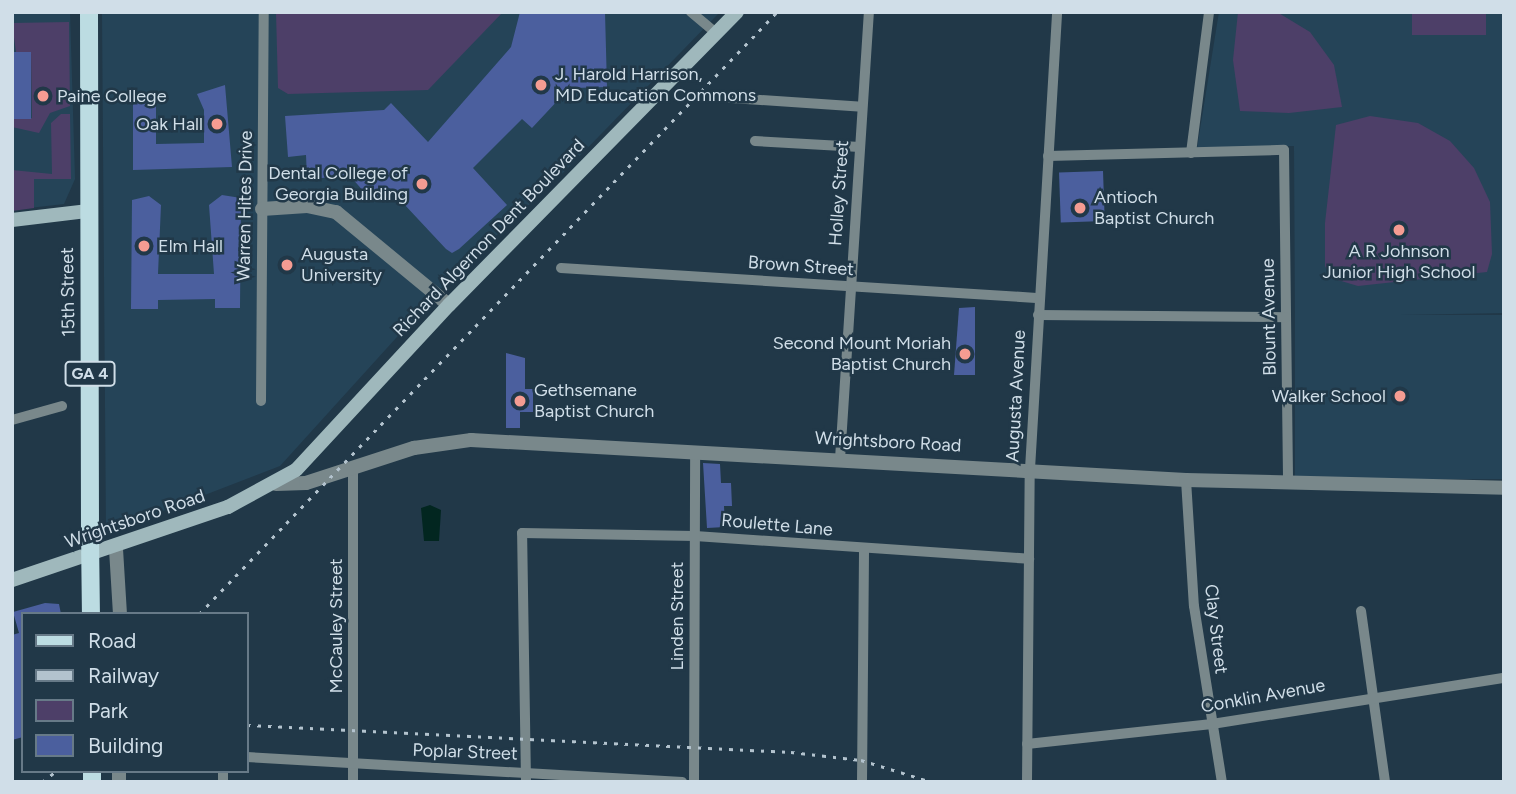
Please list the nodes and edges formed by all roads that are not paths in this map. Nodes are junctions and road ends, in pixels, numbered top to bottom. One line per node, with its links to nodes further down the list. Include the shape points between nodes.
1 (89, 12): 16 (main road, 15th Street / GA 4)
2 (264, 12): 15 (street, Warren Hites Drive)
3 (691, 12): 8 (street)
4 (737, 12): 8 (main road, Richard Algernon Dent Boulevard)
5 (869, 12): 10 (street, Holley Street)
6 (1057, 12): 14 (street, Augusta Avenue)
7 (1209, 12): 13 (street)
8 (716, 33): 21 (main road, Richard Algernon Dent Boulevard)
9 (717, 97): 10 (street)
10 (862, 107): 12 (street, Holley Street)
11 (755, 141): 12 (street)
12 (860, 147): 19 (street, Holley Street)
13 (1191, 153): 14 (street); 23 (street, Blount Avenue, via 1284,150)
14 (1048, 156): 20 (street, Augusta Avenue)
15 (262, 209): 21 (street, via 307,206 336,212); 24 (street, Warren Hites Drive)
16 (88, 212): 17 (main road); 41 (main road, 15th Street / GA 4, bridge)
17 (12, 220)
18 (561, 268): 19 (street, Brown Street)
19 (850, 287): 20 (street, Brown Street); 28 (street, Holley Street)
20 (1040, 298): 22 (street, Augusta Avenue)
21 (449, 305): 33 (main road, Richard Algernon Dent Boulevard, via 296,470)
22 (1038, 316): 23 (street); 30 (street, Augusta Avenue)
23 (1286, 317): 32 (street, Blount Avenue)
24 (261, 401)
25 (62, 406): 26 (street)
26 (12, 420)
27 (695, 451): 28 (street, Wrightsboro Road); 29 (street, Wrightsboro Road, via 471,440 414,448); 35 (street, Linden Street)
28 (840, 459): 30 (street, Wrightsboro Road)
29 (353, 469): 33 (street, Wrightsboro Road, via 306,483); 48 (street, McCauley Street)
30 (1030, 469): 31 (street, Wrightsboro Road); 38 (street, Augusta Avenue)
31 (1186, 480): 32 (street, Wrightsboro Road); 45 (street, Clay Street, via 1194,606)
32 (1288, 483): 34 (street, Wrightsboro Road)
33 (272, 486): 36 (main road, Wrightsboro Road)
34 (1504, 488)
35 (695, 536): 37 (street, Roulette Lane); 49 (street, Roulette Lane, via 522,533); 52 (street, Linden Street)
36 (116, 549): 39 (main road, Wrightsboro Road); 42 (street)
37 (864, 550): 38 (street, Roulette Lane); 53 (street)
38 (1029, 559): 46 (street, Augusta Avenue)
39 (12, 580)
40 (1361, 611): 44 (street)
41 (90, 612)
42 (120, 612)
43 (1504, 678): 44 (street, Conklin Avenue)
44 (1373, 695): 45 (street, Conklin Avenue); 56 (street)
45 (1212, 724): 46 (street, Conklin Avenue); 55 (street, Clay Street)
46 (1027, 744): 54 (street, Augusta Avenue)
47 (248, 757): 48 (street, Poplar Street)
48 (354, 764): 49 (street, Poplar Street); 50 (street, McCauley Street)
49 (526, 777): 51 (street, Poplar Street)
50 (354, 782)
51 (682, 782)
52 (694, 782)
53 (862, 782)
54 (1027, 782)
55 (1222, 782)
56 (1385, 782)

